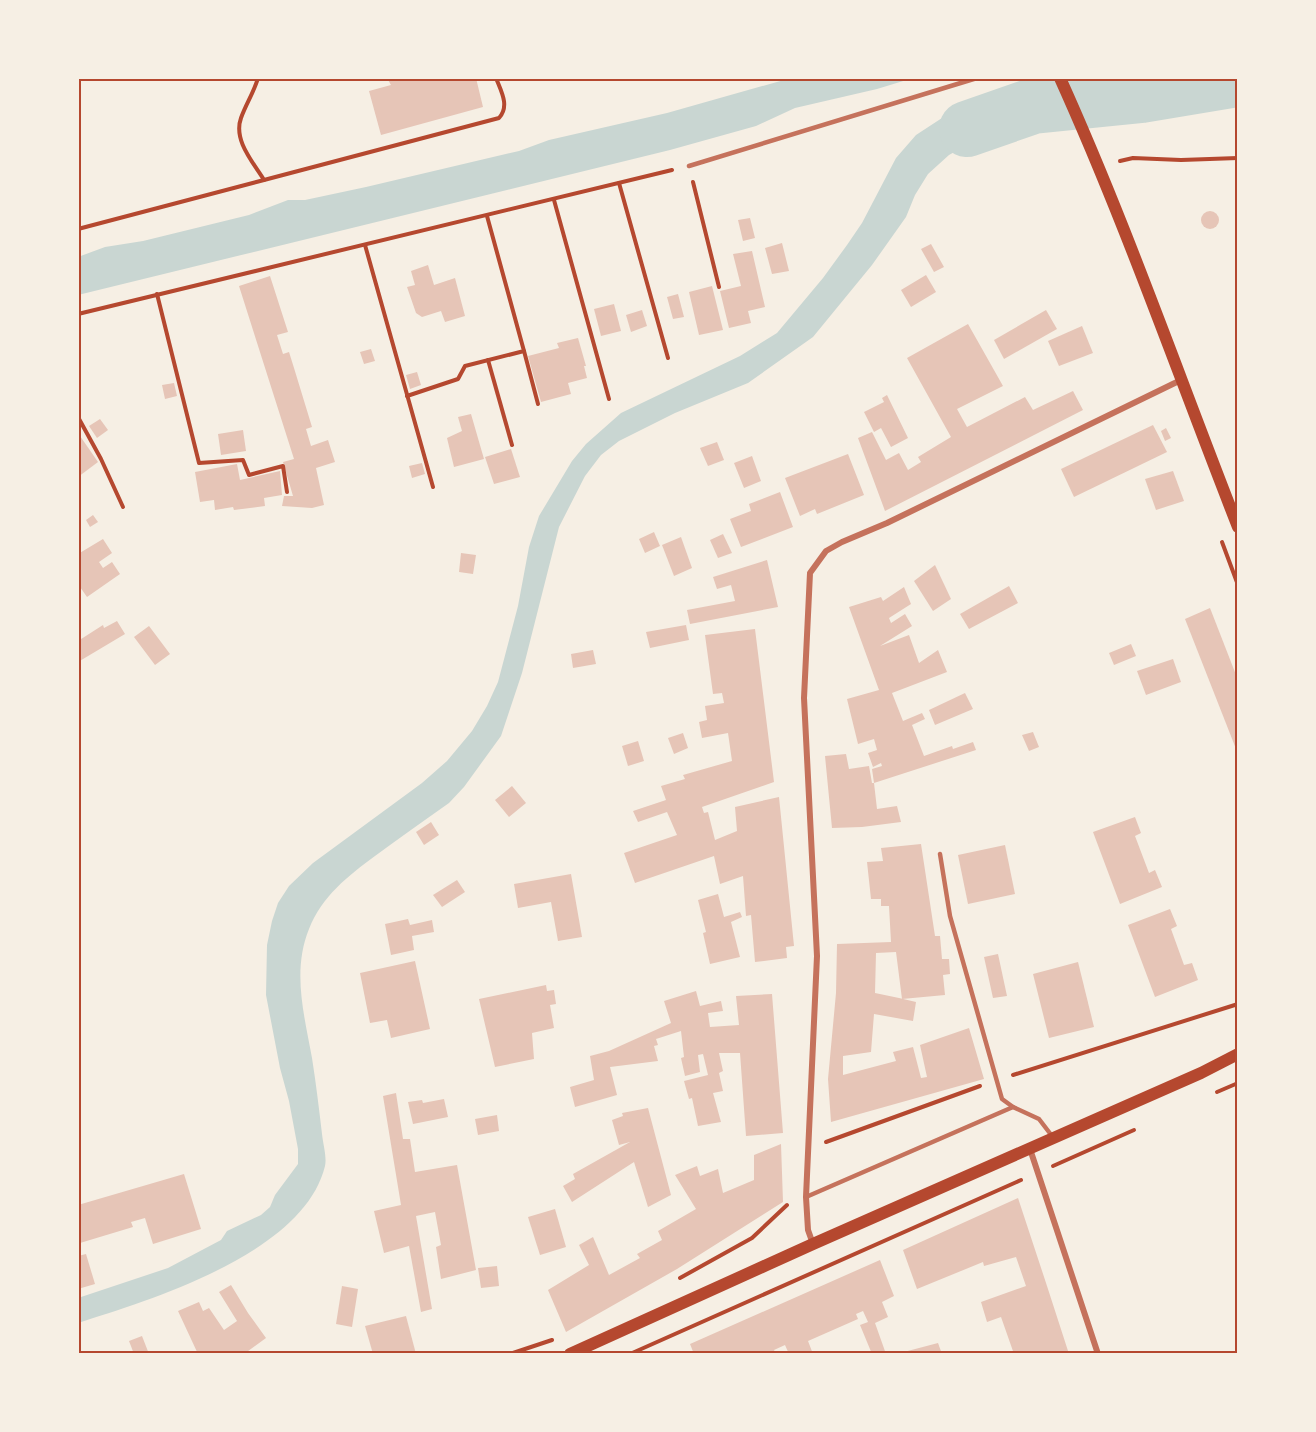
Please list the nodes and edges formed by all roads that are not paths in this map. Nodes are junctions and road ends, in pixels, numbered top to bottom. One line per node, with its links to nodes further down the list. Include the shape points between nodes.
1 (977, 78): 3 (lane)
2 (1060, 78): 4 (main road)
3 (689, 166)
4 (1181, 380): 5 (main road); 11 (street, via 842,542 826,551 810,573 804,698 818,956)
5 (1238, 527)
6 (940, 854): 8 (lane, via 950,916 1002,1099)
7 (1238, 1054): 9 (main road)
8 (1013, 1107): 9 (lane, via 1039,1119); 11 (lane)
9 (1054, 1138): 10 (main road)
10 (1030, 1148): 12 (main road); 14 (street)
11 (806, 1197): 12 (street)
12 (813, 1244): 13 (main road)
13 (570, 1354)
14 (1098, 1354)

